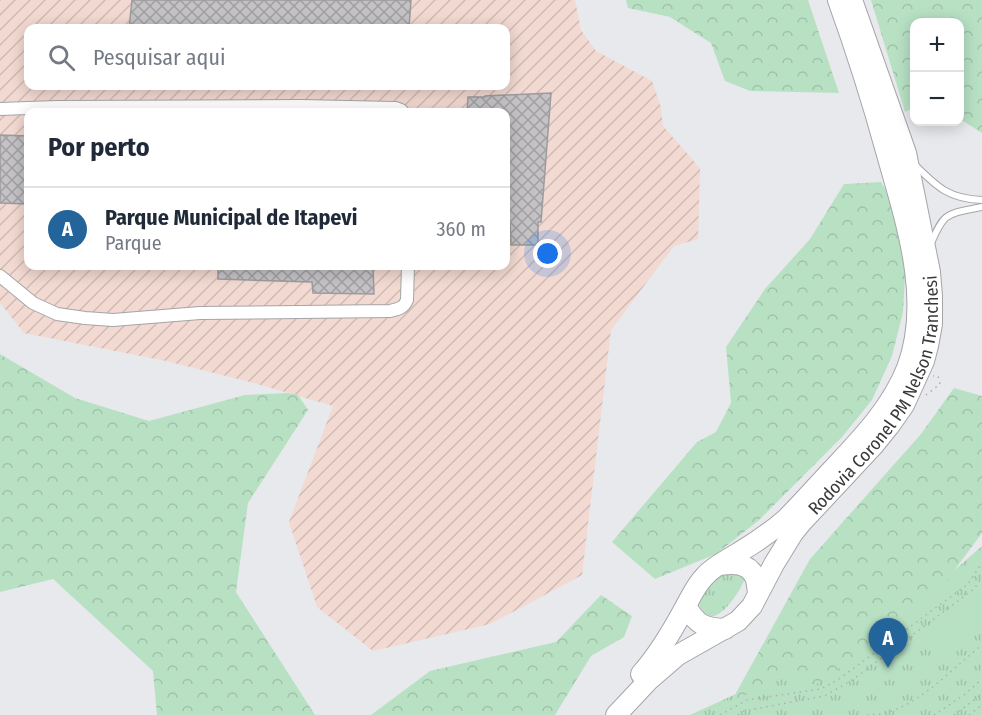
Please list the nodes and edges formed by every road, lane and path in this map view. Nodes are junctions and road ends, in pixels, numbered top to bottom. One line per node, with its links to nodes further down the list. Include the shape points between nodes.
1 (838, 0): 16 (highway, Rodovia Coronel PM Nelson Tranchesi, via 882,136 913,258 918,309 913,347 897,391 862,438 786,519)
2 (852, 0): 7 (highway, Rodovia Coronel PM Nelson Tranchesi)
3 (24, 108): 6 (street)
4 (28, 108): 5 (street)
5 (396, 108)
6 (0, 109)
7 (908, 159): 8 (lane, via 938,188 957,197); 10 (highway, Rodovia Coronel PM Nelson Tranchesi)
8 (982, 200)
9 (982, 207): 10 (lane, via 950,214 938,227)
10 (927, 255): 18 (highway, Rodovia Coronel PM Nelson Tranchesi, via 932,324 924,361 908,396 873,446 793,533)
11 (408, 270): 12 (street, via 408,300 405,306 390,311 200,314 113,320 57,314 33,303)
12 (0, 276)
13 (931, 378): 14 (path, via 938,376 940,384 922,398)
14 (926, 388)
15 (982, 563): 27 (path, via 968,584 839,679 821,689 747,700)
16 (717, 566): 18 (highway, via 743,565 756,577); 19 (highway, Rodovia Coronel PM Nelson Tranchesi, via 698,584)
17 (982, 577): 28 (path, via 974,589 851,681 824,696)
18 (758, 592): 20 (highway, Rodovia Coronel PM Nelson Tranchesi, via 746,614)
19 (686, 606): 20 (highway, via 708,628); 25 (highway, Rodovia Coronel PM Nelson Tranchesi, via 666,643)
20 (725, 629): 26 (highway, Rodovia Coronel PM Nelson Tranchesi, via 662,668)
21 (982, 645): 29 (path, via 934,687 908,703 885,713)
22 (982, 679): 30 (path)
23 (982, 694): 31 (path)
24 (982, 705): 32 (path)
25 (603, 715)
26 (616, 715)
27 (720, 715)
28 (738, 715)
29 (867, 715)
30 (934, 715)
31 (954, 715)
32 (969, 715)

